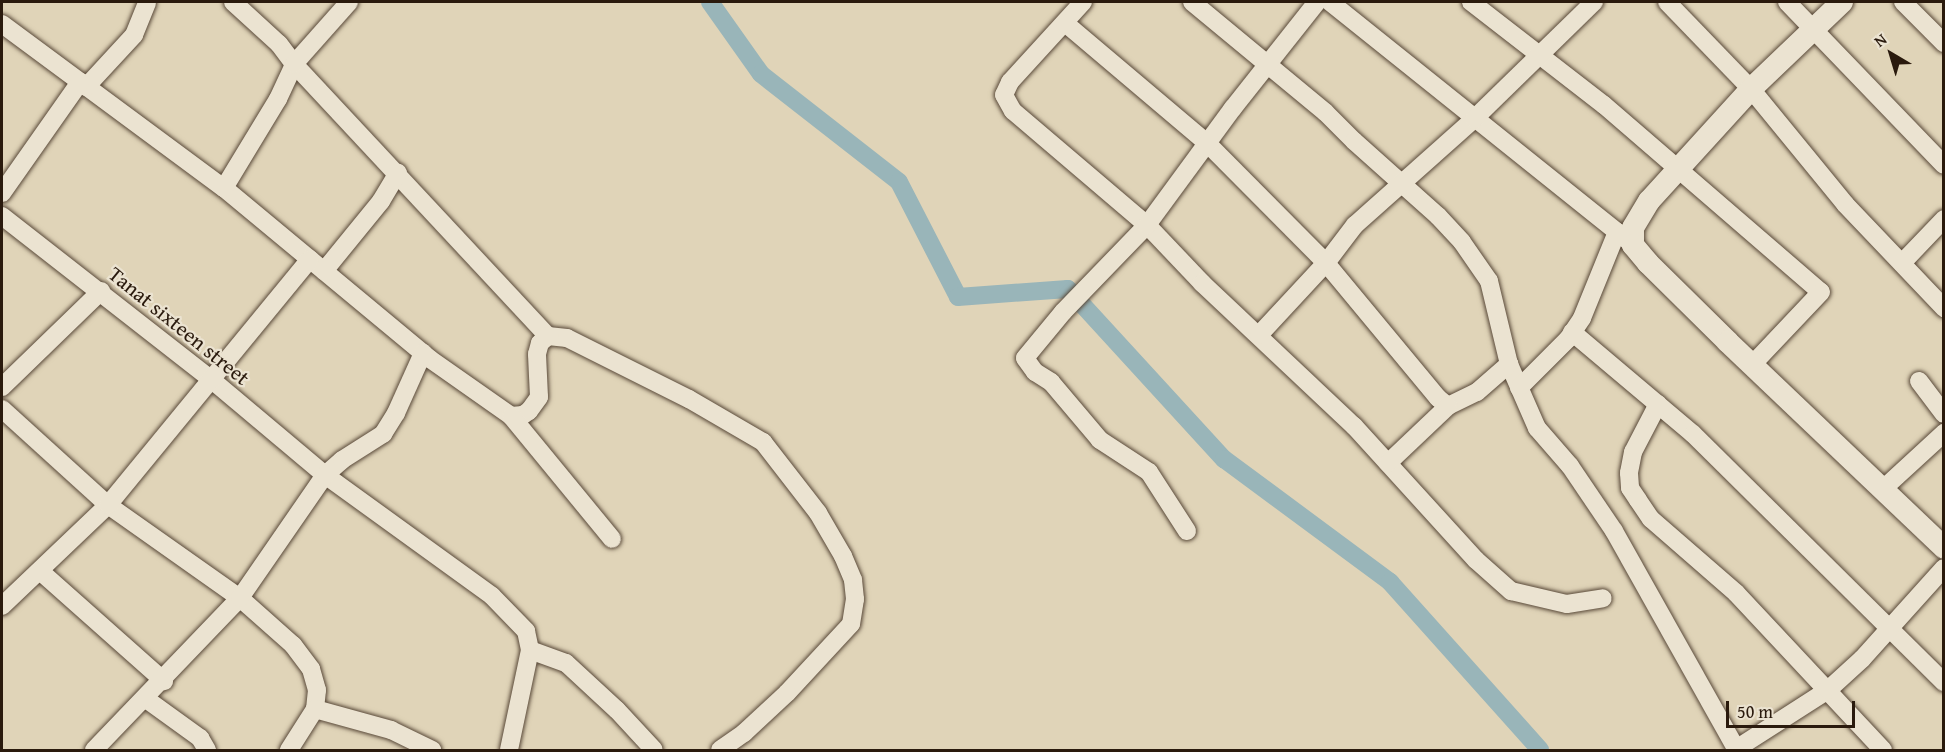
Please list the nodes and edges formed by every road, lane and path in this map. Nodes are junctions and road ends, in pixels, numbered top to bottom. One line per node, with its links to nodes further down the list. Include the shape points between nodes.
1 (147, 2): 21 (street, via 134,35)
2 (232, 2): 19 (street, via 279,44)
3 (349, 2): 19 (street)
4 (1083, 2): 14 (street)
5 (1191, 2): 20 (street)
6 (1317, 2): 20 (street)
7 (1330, 2): 23 (street, via 1372,32)
8 (1472, 2): 18 (street)
9 (1667, 2): 22 (street)
10 (1787, 2): 16 (street)
11 (1842, 2): 16 (street)
12 (1903, 2): 17 (street)
13 (1586, 4): 18 (street)
14 (1065, 23): 24 (street); 33 (street, via 1010,82 1004,95 1013,111)
15 (2, 24): 21 (street)
16 (1814, 29): 22 (street); 25 (street)
17 (1944, 43)
18 (1540, 56): 23 (street); 26 (street, via 1604,105)
19 (294, 64): 27 (street); 29 (street, via 278,99)
20 (1268, 65): 24 (street); 28 (street)
21 (83, 85): 29 (street); 30 (street)
22 (1751, 89): 26 (street); 36 (street, via 1845,204)
23 (1474, 119): 28 (street); 34 (street)
24 (1207, 143): 33 (street); 35 (street)
25 (1942, 158)
26 (1677, 170): 34 (street, via 1638,215); 45 (street, via 1821,292)
27 (398, 173): 37 (street, via 381,201); 41 (street)
28 (1401, 183): 35 (street, via 1355,225); 44 (street, via 1451,229 1489,281)
29 (224, 188): 37 (street)
30 (2, 193)
31 (2, 216): 38 (street, Tanat sixteen street)
32 (1944, 219): 36 (street)
33 (1147, 225): 42 (street); 60 (street, via 1063,312 1025,358 1100,440 1149,472)
34 (1625, 238): 40 (street); 45 (street)
35 (1326, 263): 42 (street); 51 (street)
36 (1902, 263): 39 (street)
37 (317, 265): 43 (street); 46 (street)
38 (101, 291): 46 (street, Tanat sixteen street); 48 (street)
39 (1944, 308)
40 (1572, 332): 49 (street); 50 (street)
41 (548, 336): 54 (street, via 540,343 537,354 539,397 530,411); 81 (street, via 567,338 689,399 763,442 818,513 853,580 851,624 787,693)
42 (1259, 336): 56 (street)
43 (423, 353): 54 (street); 57 (street, via 383,434)
44 (1509, 364): 49 (street); 51 (street, via 1477,392)
45 (1752, 365): 58 (street)
46 (213, 381): 57 (street, Tanat sixteen street); 59 (street)
47 (1919, 381): 53 (street)
48 (2, 387)
49 (1519, 388): 82 (street, via 1537,428 1570,466 1614,531)
50 (1658, 404): 68 (street); 72 (street, via 1633,452 1630,488 1651,519 1736,593)
51 (1448, 406): 56 (street)
52 (2, 409): 59 (street)
53 (1944, 414)
54 (511, 416): 61 (street)
55 (1944, 433): 58 (street)
56 (1388, 463): 66 (street, via 1476,560 1511,591 1567,604)
57 (325, 475): 65 (street); 69 (street, Tanat sixteen street, via 492,596 526,631)
58 (1882, 489): 62 (street)
59 (108, 505): 64 (street); 65 (street)
60 (1186, 531)
61 (612, 539)
62 (1944, 548)
63 (1944, 568): 68 (street)
64 (40, 571): 67 (street); 70 (street)
65 (240, 598): 70 (street); 74 (street, via 292,645 311,669 317,690)
66 (1603, 598)
67 (2, 606)
68 (1890, 627): 71 (street); 72 (street)
69 (530, 650): 79 (street); 80 (street, via 566,663)
70 (164, 681): 73 (street)
71 (1944, 682)
72 (1828, 690): 82 (street); 83 (street)
73 (146, 699): 75 (street); 76 (street, via 200,738)
74 (315, 709): 77 (street); 78 (street, via 391,730)
75 (94, 750)
76 (207, 750)
77 (289, 750)
78 (432, 750)
79 (509, 750)
80 (654, 750)
81 (720, 750)
82 (1737, 750)
83 (1883, 750)

